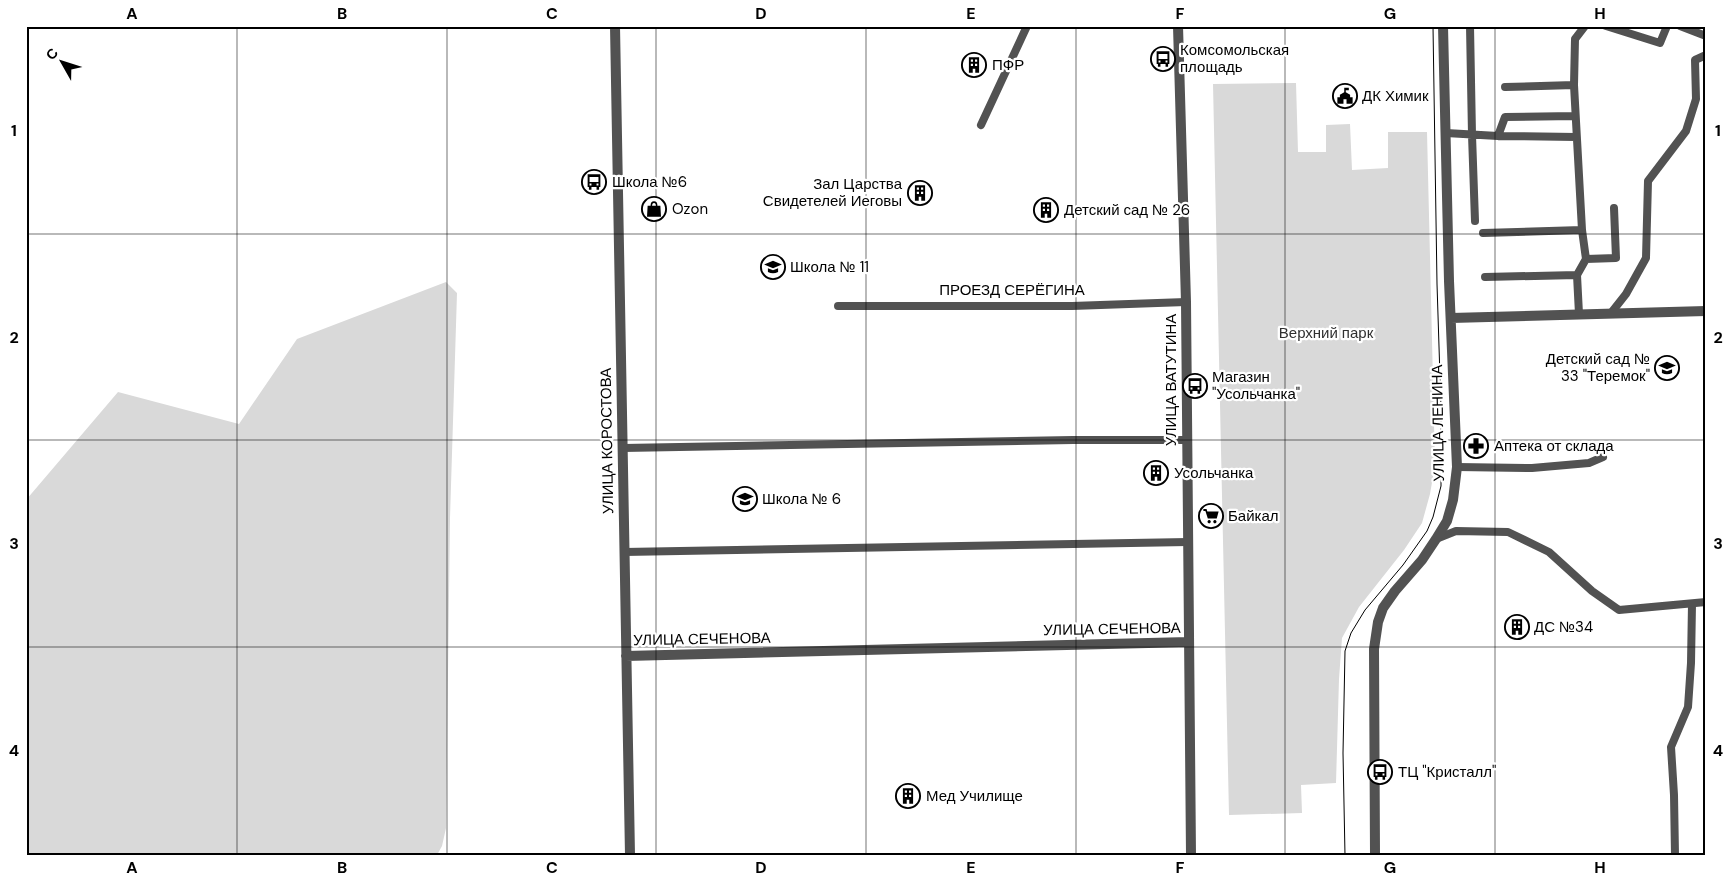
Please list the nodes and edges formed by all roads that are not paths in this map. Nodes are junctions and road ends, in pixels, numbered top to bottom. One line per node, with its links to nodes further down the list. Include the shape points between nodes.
1 (615, 26): 34 (street, УЛИЦА КОРОСТОВА)
2 (1028, 26): 15 (street)
3 (1178, 26): 27 (street, УЛИЦА ВАТУТИНА)
4 (1443, 26): 16 (street, УЛИЦА ЛЕНИНА)
5 (1470, 26): 17 (street)
6 (1585, 26): 12 (street, via 1575,39)
7 (1606, 26): 8 (street, via 1660,43)
8 (1667, 26)
9 (1680, 26): 10 (street)
10 (1706, 36)
11 (1706, 55): 30 (street, via 1695,60 1696,99 1686,131 1648,181 1646,258)
12 (1574, 86): 13 (street); 14 (street)
13 (1505, 87)
14 (1575, 116): 18 (street, via 1505,117); 19 (street)
15 (981, 125)
16 (1446, 134): 17 (street); 32 (street, УЛИЦА ЛЕНИНА)
17 (1472, 135): 18 (street); 21 (street)
18 (1498, 136): 19 (street)
19 (1576, 137): 22 (street)
20 (1614, 208): 24 (street, via 1616,258)
21 (1475, 221)
22 (1582, 230): 23 (street); 24 (street)
23 (1483, 233)
24 (1586, 259): 25 (street)
25 (1577, 275): 26 (street); 31 (street)
26 (1485, 277)
27 (1186, 302): 28 (street, ПРОЕЗД СЕРЁГИНА, via 1072,306); 33 (street, УЛИЦА ВАТУТИНА)
28 (838, 306)
29 (1706, 311): 30 (street)
30 (1611, 313): 31 (street)
31 (1582, 314): 32 (street)
32 (1450, 318): 36 (street, УЛИЦА ЛЕНИНА)
33 (1186, 440): 34 (street); 38 (street, УЛИЦА ВАТУТИНА)
34 (623, 448): 39 (street, УЛИЦА КОРОСТОВА)
35 (1603, 457): 36 (street, via 1589,463 1532,468)
36 (1457, 467): 37 (street, УЛИЦА ЛЕНИНА, via 1447,522)
37 (1436, 539): 41 (street, via 1456,531 1508,532 1549,552 1592,591 1619,610); 46 (street, УЛИЦА ЛЕНИНА, via 1383,608 1378,622 1374,649)
38 (1188, 542): 39 (street); 42 (street, УЛИЦА ВАТУТИНА)
39 (624, 552): 43 (street, УЛИЦА КОРОСТОВА)
40 (1706, 602): 41 (street)
41 (1692, 604): 47 (street, via 1688,707 1671,747)
42 (1188, 642): 43 (street, УЛИЦА СЕЧЕНОВА); 45 (street, УЛИЦА ВАТУТИНА)
43 (626, 656): 44 (street, УЛИЦА КОРОСТОВА)
44 (630, 855)
45 (1191, 855)
46 (1375, 855)
47 (1675, 855)

